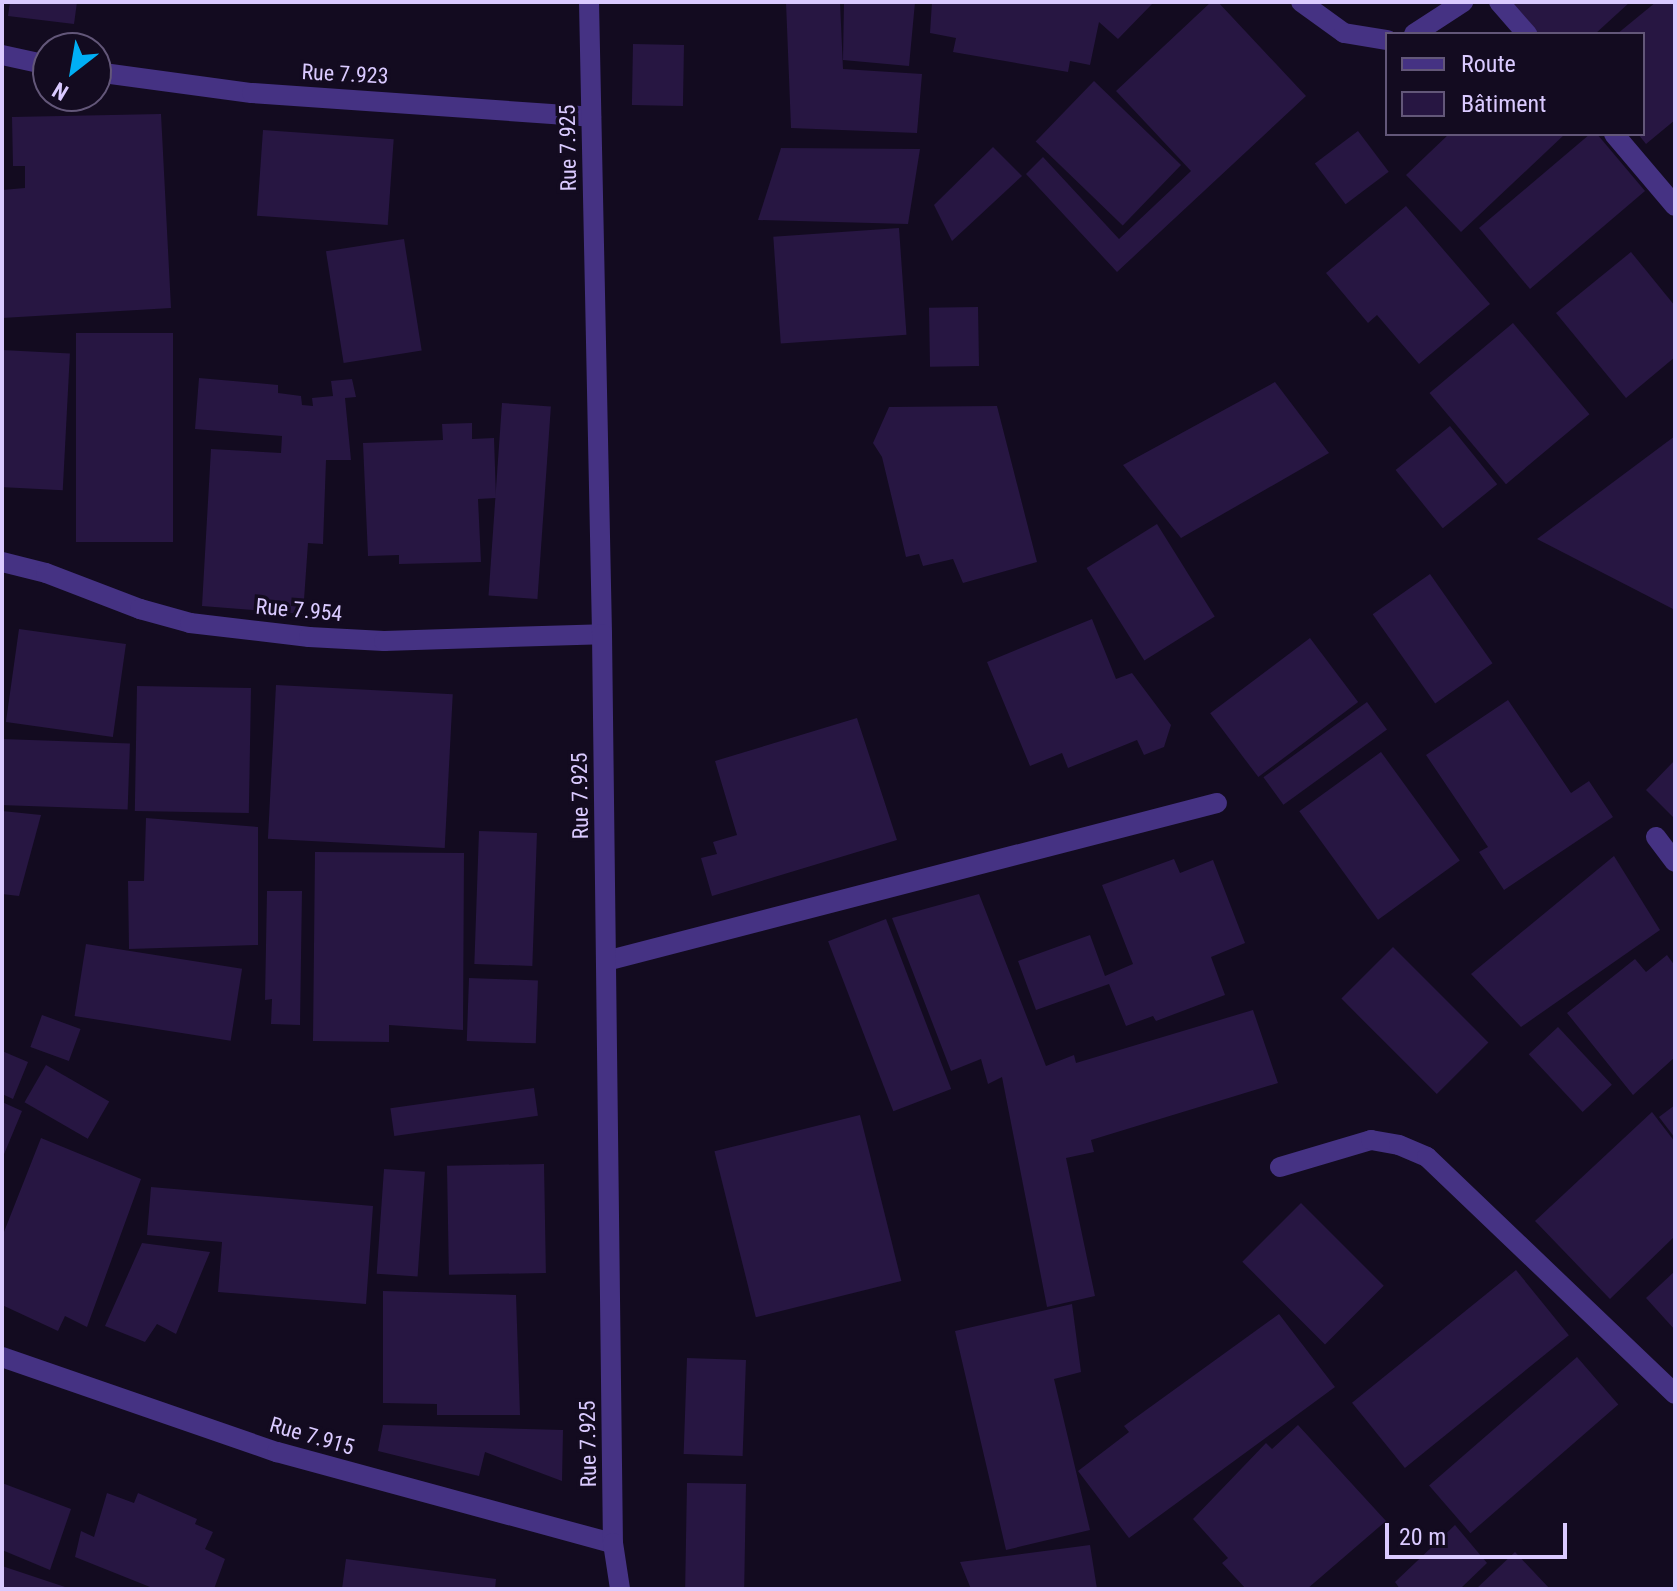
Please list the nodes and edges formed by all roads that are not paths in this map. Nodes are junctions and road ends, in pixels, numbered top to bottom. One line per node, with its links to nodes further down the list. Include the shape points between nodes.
1 (589, 2): 11 (street, Rue 7.925)
2 (1301, 2): 7 (street, via 1344,33)
3 (1463, 2): 5 (street)
4 (1499, 2): 6 (street)
5 (1417, 32)
6 (1525, 32)
7 (1385, 40)
8 (2, 55): 9 (street)
9 (32, 62)
10 (112, 74): 11 (street, Rue 7.923, via 252,93)
11 (591, 117): 15 (street, Rue 7.925)
12 (1616, 136): 13 (street)
13 (1675, 206)
14 (2, 562): 15 (street, Rue 7.954, via 190,623 384,641)
15 (602, 634): 19 (street, Rue 7.925)
16 (1217, 803): 19 (street)
17 (1656, 837): 18 (street)
18 (1675, 862)
19 (606, 961): 23 (street, Rue 7.925)
20 (1280, 1167): 22 (street, via 1371,1140 1427,1157)
21 (2, 1357): 23 (street, Rue 7.915, via 277,1452)
22 (1675, 1394)
23 (613, 1543): 24 (street, Rue 7.925)
24 (620, 1589)

